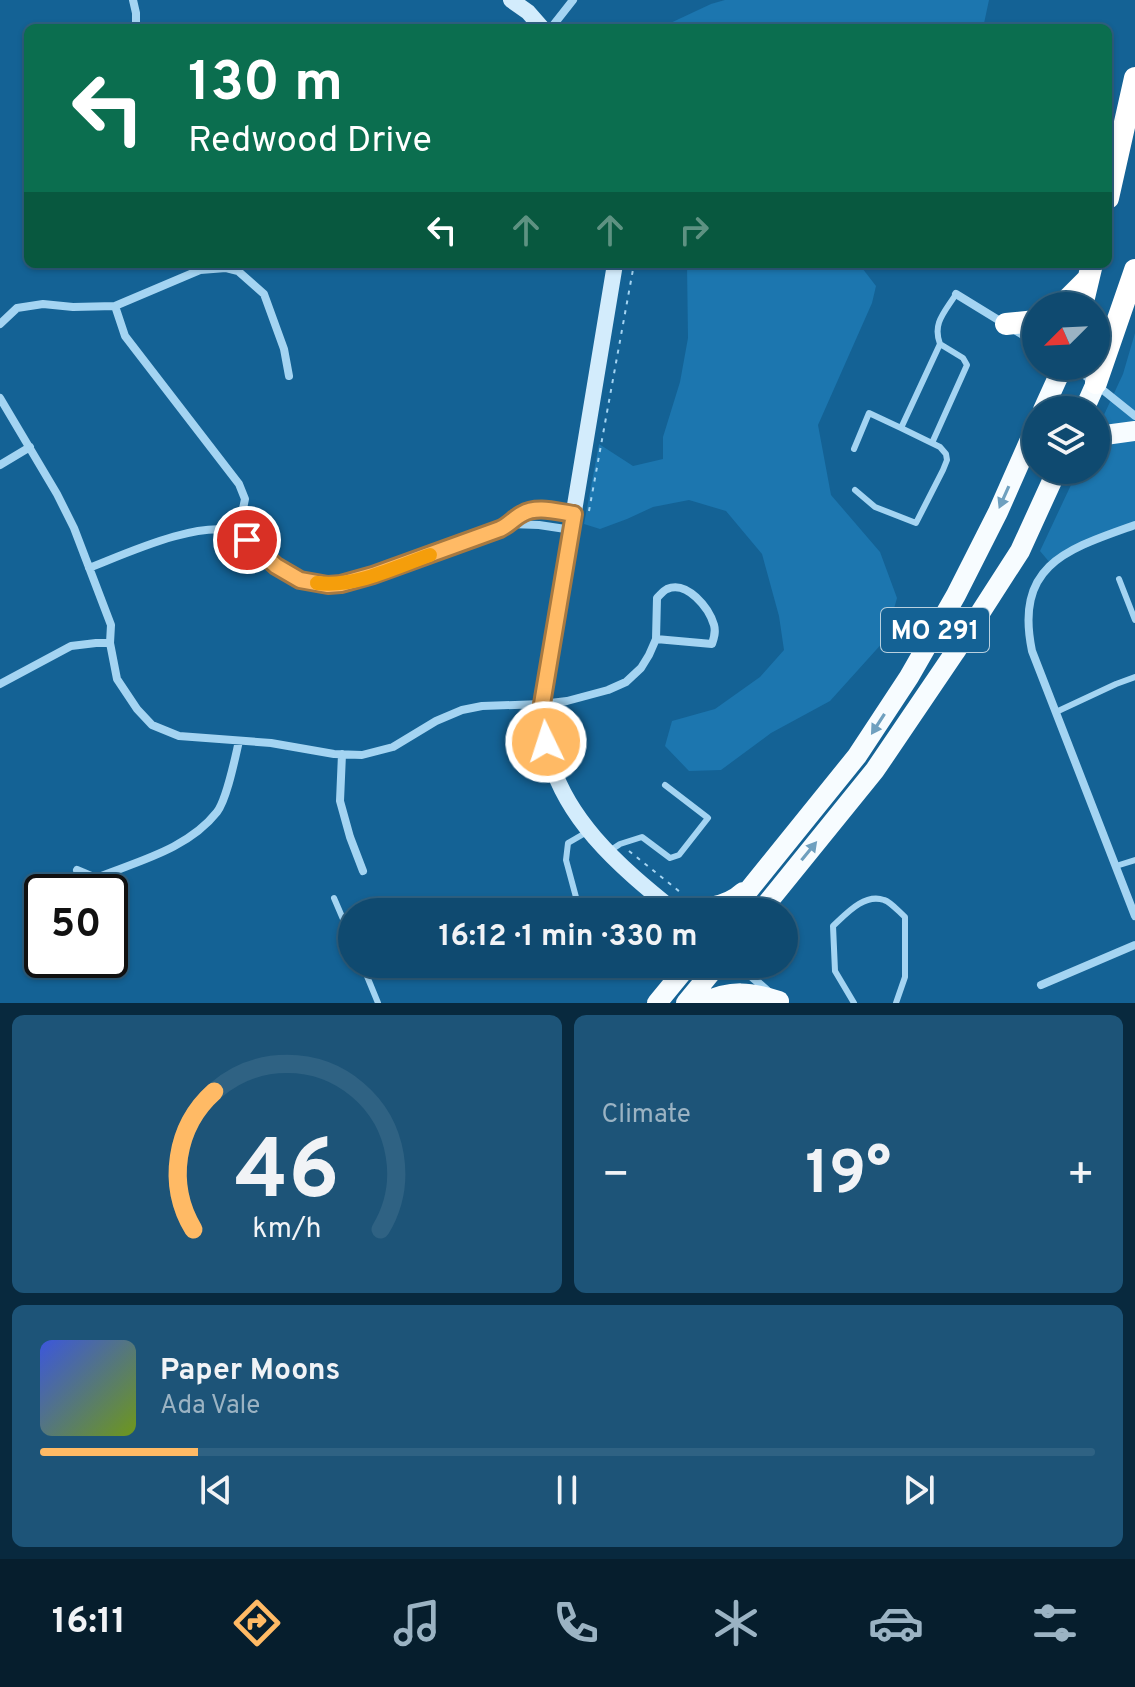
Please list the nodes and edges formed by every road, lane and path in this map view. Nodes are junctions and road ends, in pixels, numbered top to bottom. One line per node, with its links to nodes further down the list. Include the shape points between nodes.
1 (133, 0): 4 (street)
2 (511, 0): 5 (main road)
3 (573, 0): 6 (street)
4 (136, 24)
5 (538, 24)
6 (554, 24)
7 (1135, 78): 8 (highway)
8 (1112, 180)
9 (614, 268): 38 (main road)
10 (633, 268): 38 (path)
11 (1135, 270): 24 (highway)
12 (1090, 271): 13 (highway); 14 (highway)
13 (1073, 292)
14 (1085, 292)
15 (956, 294): 19 (street); 21 (lane, via 937,326)
16 (115, 306): 18 (street, via 17,308); 22 (street, via 200,270 238,271 264,294); 41 (street, via 125,336 239,484 245,499)
17 (1022, 322): 19 (highway)
18 (0, 324)
19 (1006, 324): 20 (street)
20 (1022, 334)
21 (940, 344): 28 (lane); 31 (lane, via 967,365)
22 (289, 376)
23 (1092, 380): 24 (street)
24 (1096, 383): 25 (highway); 27 (street)
25 (1090, 396)
26 (0, 398): 32 (street)
27 (1135, 416)
28 (901, 428): 31 (lane); 33 (lane, via 869,413)
29 (1135, 431): 30 (highway)
30 (1110, 434)
31 (932, 443): 37 (lane, via 947,460 916,523 875,507)
32 (30, 447): 35 (street); 42 (street, via 74,528)
33 (854, 449)
34 (1022, 457): 61 (highway, MO 291, one-way to 61, via 956,595 909,677 857,756)
35 (0, 465)
36 (1051, 484): 68 (highway, MO 291, one-way to 36, via 875,770 955,652 1020,551)
37 (855, 490)
38 (578, 520): 39 (street); 39 (street, via 532,510); 49 (main road)
39 (510, 524): 41 (street, via 373,575 328,585 300,580)
40 (1135, 525): 50 (street, via 1065,553 1051,564 1032,594 1027,628)
41 (238, 533): 42 (street, via 198,531)
42 (89, 568): 46 (street, via 111,625)
43 (1119, 579): 44 (lane)
44 (1135, 620)
45 (656, 639): 45 (street, via 657,598 667,589 689,591 715,626 712,644); 49 (street, via 641,668 626,682)
46 (110, 643): 48 (street, via 71,646); 51 (street, via 117,679 152,725 179,736)
47 (1135, 677): 50 (lane)
48 (0, 684)
49 (549, 703): 52 (street, via 462,710 393,747); 53 (path); 55 (main road, via 546,742 555,775)
50 (1056, 712): 58 (street)
51 (239, 741): 52 (street); 59 (street, via 218,811 194,834 96,878)
52 (342, 754): 60 (street, via 340,801)
53 (565, 755)
54 (665, 785): 56 (lane, via 708,818 679,855 670,858 642,837)
55 (588, 831): 56 (main road); 63 (lane, via 568,843 566,860)
56 (614, 848): 64 (main road); 65 (path, via 680,892)
57 (1135, 860): 58 (lane)
58 (1116, 866): 70 (street)
59 (77, 870)
60 (363, 871)
61 (758, 879): 66 (highway); 67 (highway, MO 291)
62 (334, 898): 69 (lane)
63 (576, 898)
64 (661, 898)
65 (677, 898)
66 (737, 898)
67 (742, 898)
68 (771, 898)
69 (338, 907)
70 (1135, 914)
71 (1135, 945): 76 (street)
72 (368, 978): 78 (lane)
73 (676, 978): 79 (highway)
74 (707, 978): 80 (highway)
75 (753, 978): 77 (street)
76 (1041, 985)
77 (780, 1002): 81 (highway, via 742,993)
78 (378, 1003)
79 (657, 1003)
80 (686, 1003)
81 (703, 1003)
82 (854, 1003): 83 (lane, via 835,971 833,926 867,899 885,900 905,917 905,977)
83 (896, 1003)

